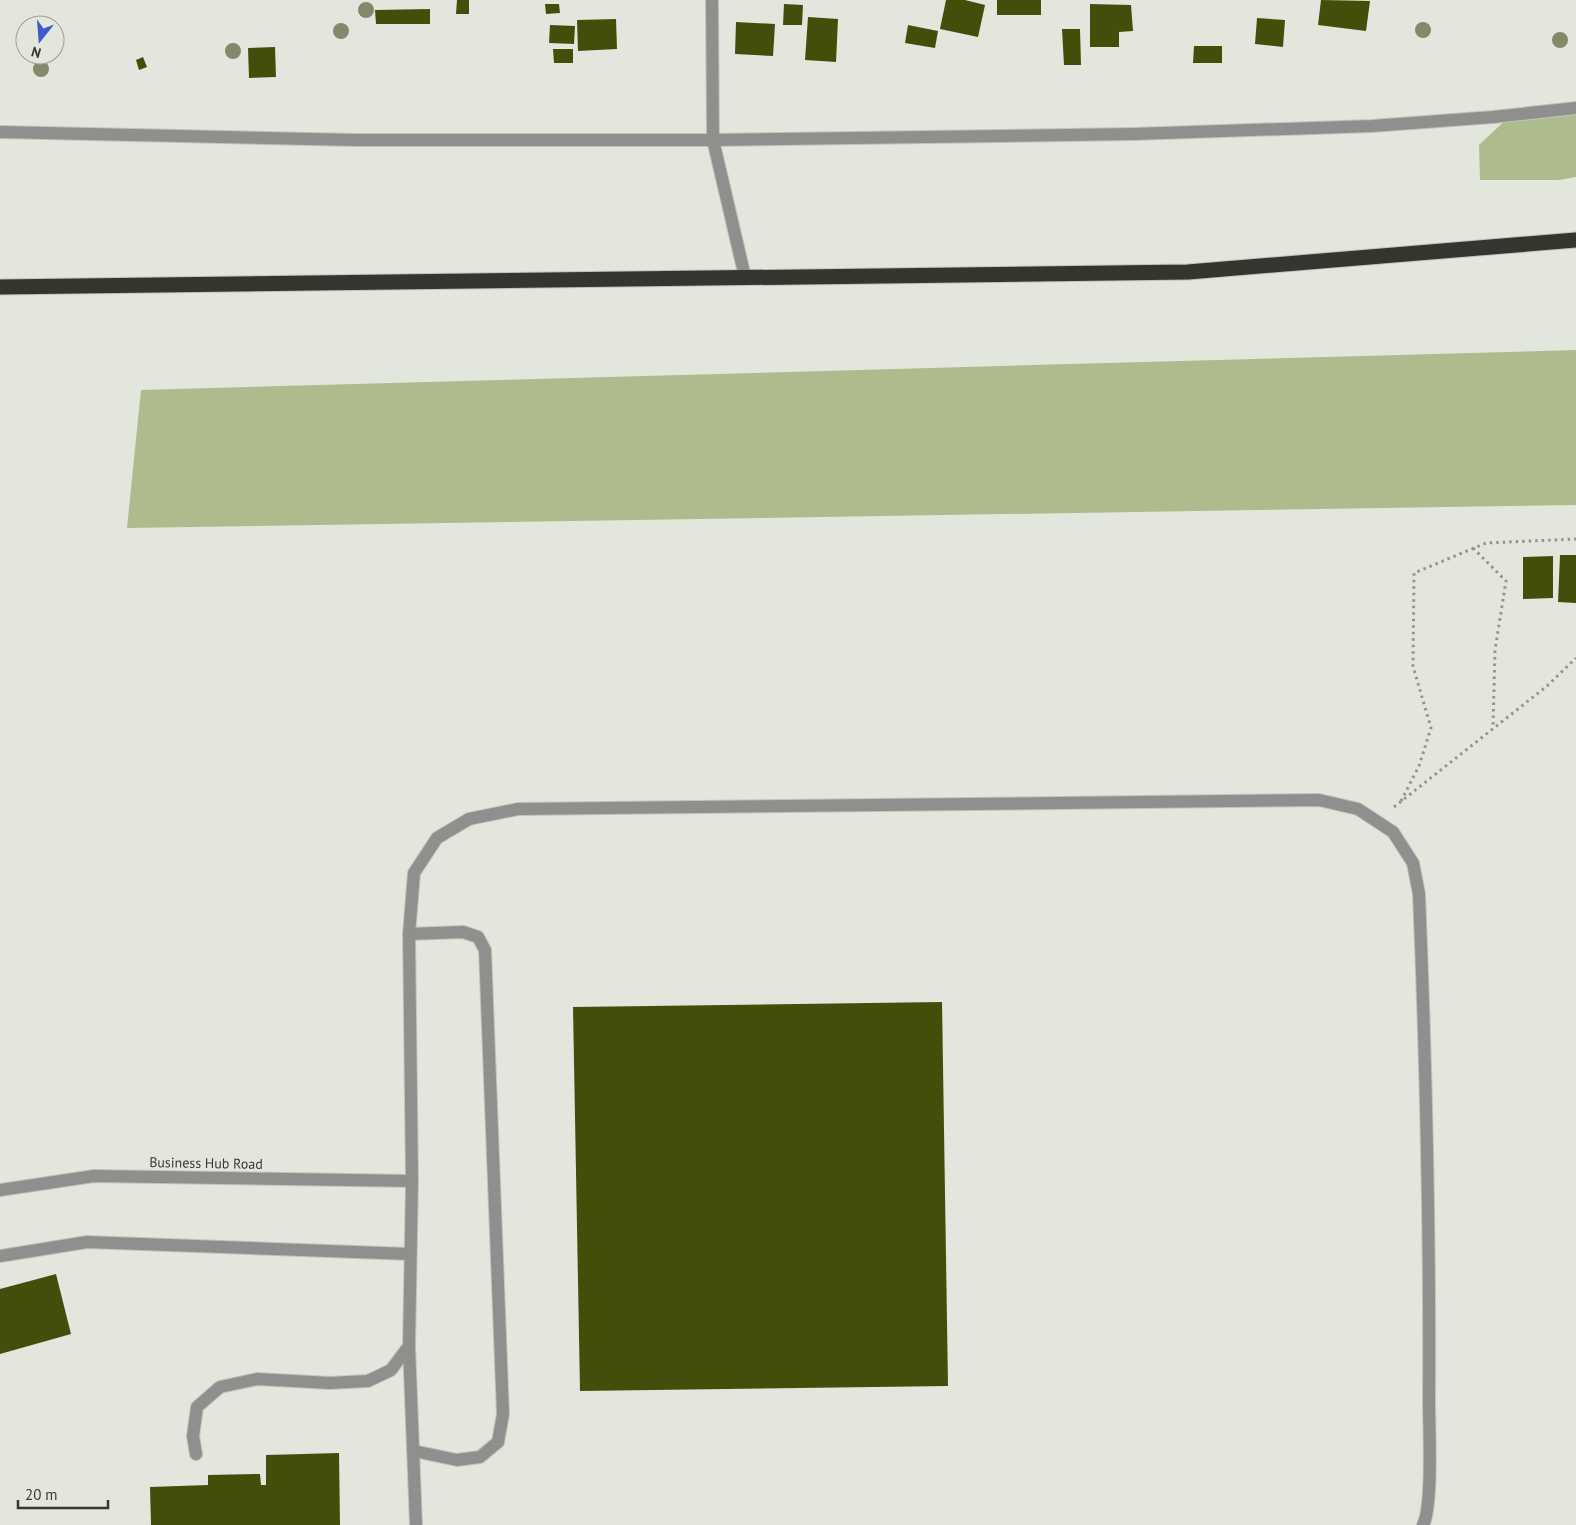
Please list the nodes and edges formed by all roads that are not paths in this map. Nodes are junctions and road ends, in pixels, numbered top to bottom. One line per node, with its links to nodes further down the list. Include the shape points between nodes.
1 (712, 0): 4 (street)
2 (1576, 108): 4 (street, via 1362,126 1134,134)
3 (0, 132): 4 (street, via 355,140)
4 (713, 140): 6 (street)
5 (1576, 240): 6 (highway, via 1188,272)
6 (745, 277): 7 (highway)
7 (0, 287)
8 (409, 934): 9 (street); 14 (street, via 463,932 478,937 485,950 503,1414 498,1442 480,1457 457,1460); 17 (street, via 414,873 437,838 470,819 518,809 1319,800 1358,810 1394,832 1413,863 1419,894 1430,1268 1429,1481 1427,1518)
9 (412, 1181): 10 (street, Business Hub Road, via 94,1176); 11 (street)
10 (0, 1190)
11 (409, 1254): 12 (street, via 87,1242); 13 (street)
12 (0, 1256)
13 (409, 1346): 14 (street); 15 (street, via 391,1370 368,1381 330,1383 257,1379 220,1387 197,1407 192,1436)
14 (414, 1451): 16 (street)
15 (196, 1454)
16 (416, 1525)
17 (1423, 1525)

